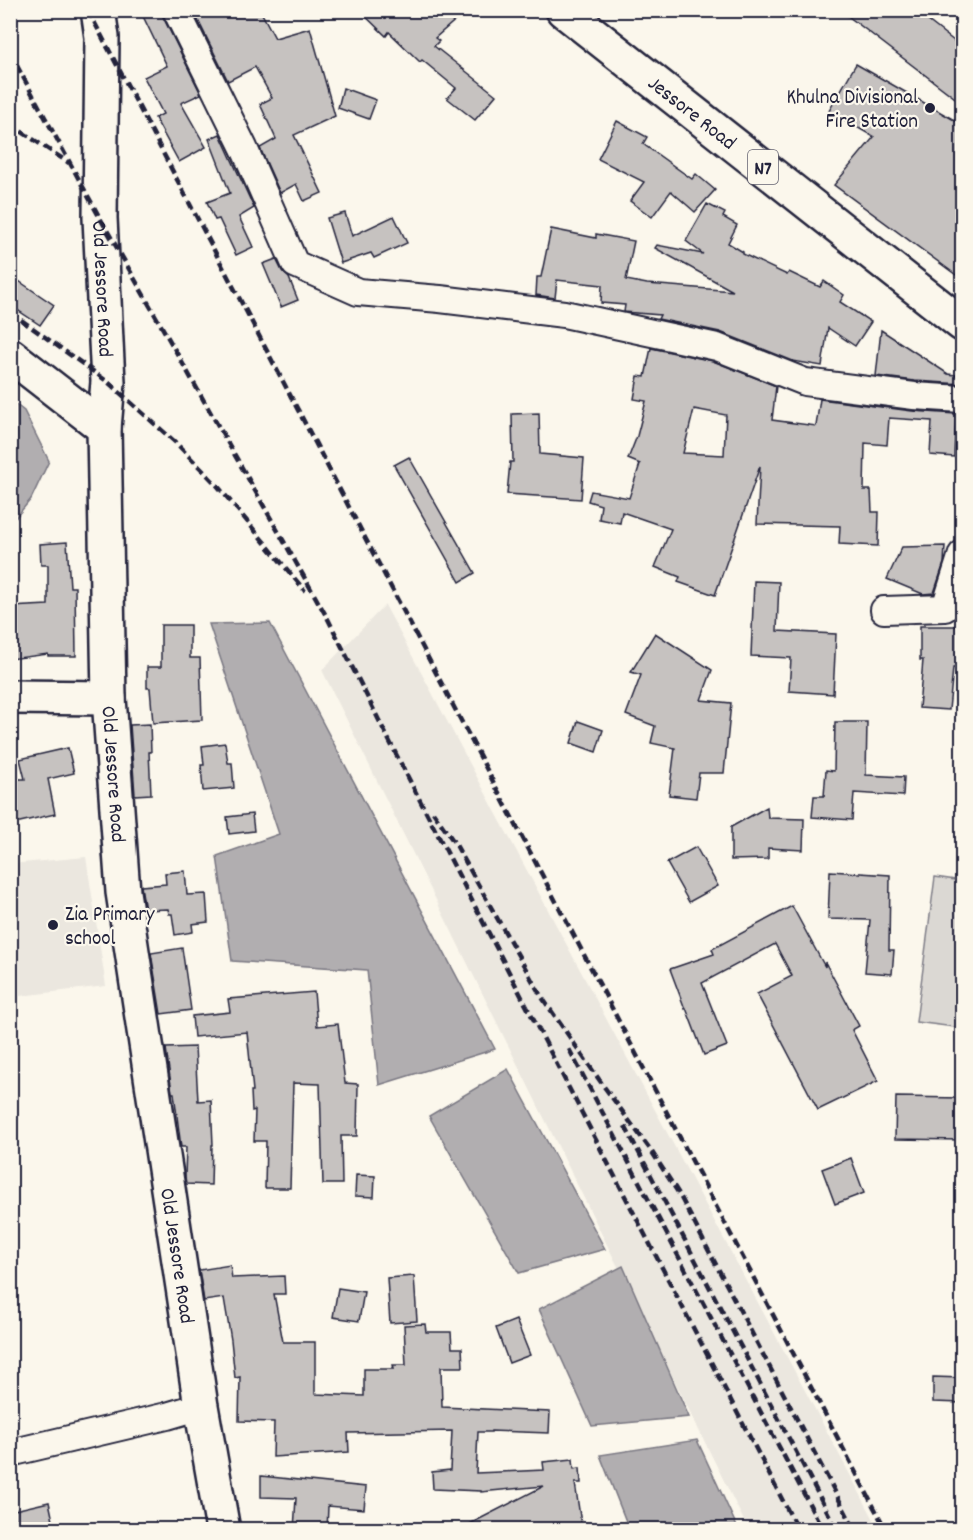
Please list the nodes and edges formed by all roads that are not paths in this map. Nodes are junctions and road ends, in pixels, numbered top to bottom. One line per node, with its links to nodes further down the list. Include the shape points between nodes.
1 (98, 10): 7 (main road, Old Jessore Road, via 102,37 100,218 108,382)
2 (176, 10): 6 (street, via 244,148 295,264 358,292 564,314 717,347 805,381)
3 (563, 10): 4 (main road, Jessore Road / N7)
4 (963, 324)
5 (10, 355): 7 (main road)
6 (963, 399)
7 (104, 428): 11 (main road, Old Jessore Road)
8 (963, 554): 9 (street, via 945,608)
9 (884, 610)
10 (10, 696): 11 (main road)
11 (109, 698): 12 (main road, Old Jessore Road, via 123,892)
12 (201, 1406): 13 (street); 14 (main road, Old Jessore Road)
13 (10, 1453)
14 (222, 1530)

